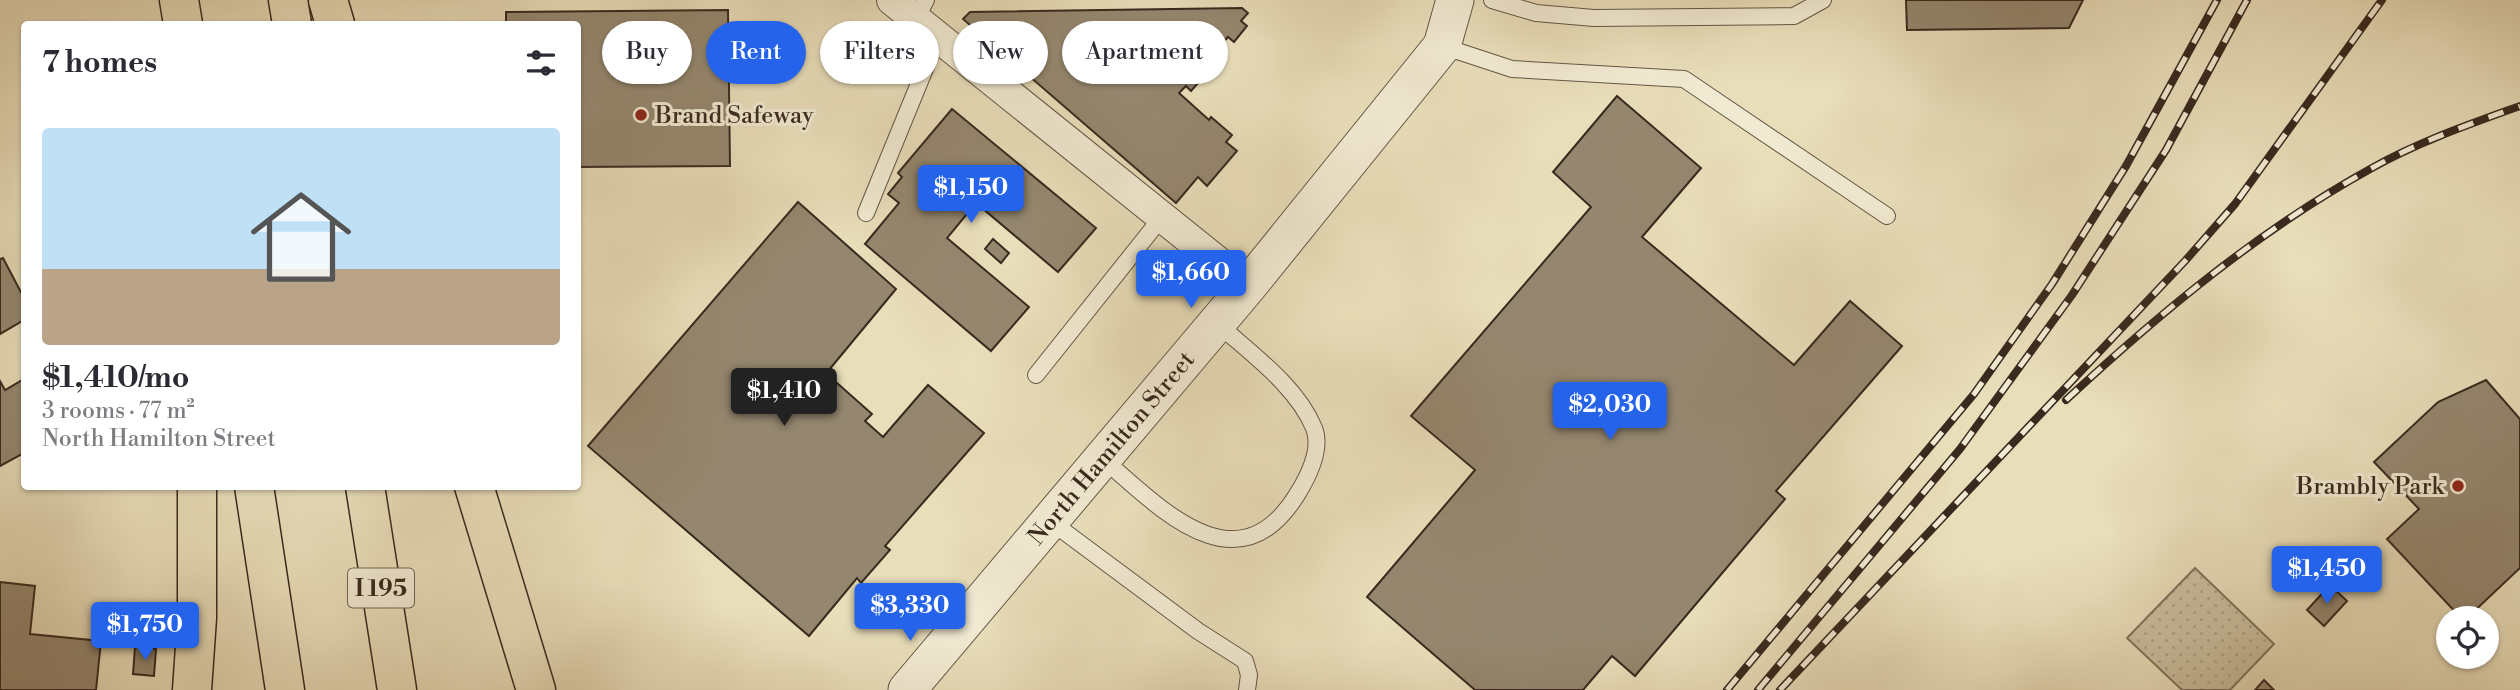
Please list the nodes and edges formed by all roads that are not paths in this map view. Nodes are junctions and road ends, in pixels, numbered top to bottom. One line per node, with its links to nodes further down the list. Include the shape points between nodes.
1 (179, 0): 11 (highway)
2 (288, 0): 12 (highway)
3 (328, 0): 13 (highway)
4 (892, 0): 10 (street)
5 (1455, 0): 14 (street, North Hamilton Street)
6 (1492, 0): 9 (lane, via 1536,13)
7 (1579, 0): 9 (lane)
8 (1823, 0): 9 (lane, via 1794,16)
9 (1579, 17)
10 (927, 19): 15 (lane); 17 (street)
11 (182, 21)
12 (292, 21)
13 (334, 21)
14 (1442, 46): 16 (lane, via 1513,69 1684,79); 18 (street, North Hamilton Street)
15 (866, 213)
16 (1887, 216)
17 (1162, 217): 18 (street); 20 (lane)
18 (1248, 286): 19 (street, North Hamilton Street)
19 (1217, 323): 21 (street, North Hamilton Street); 21 (lane, via 1297,398 1315,431 1312,464 1292,504 1268,528 1250,537 1198,533 1161,509)
20 (1036, 374)
21 (1103, 459): 26 (street, North Hamilton Street)
22 (197, 490): 27 (highway)
23 (255, 490): 28 (highway)
24 (366, 490): 29 (highway, I 195)
25 (475, 490): 30 (highway)
26 (1050, 522): 31 (street, North Hamilton Street); 32 (lane, via 1245,661)
27 (192, 690)
28 (285, 690)
29 (397, 690)
30 (536, 690)
31 (907, 690)
32 (1247, 690)

